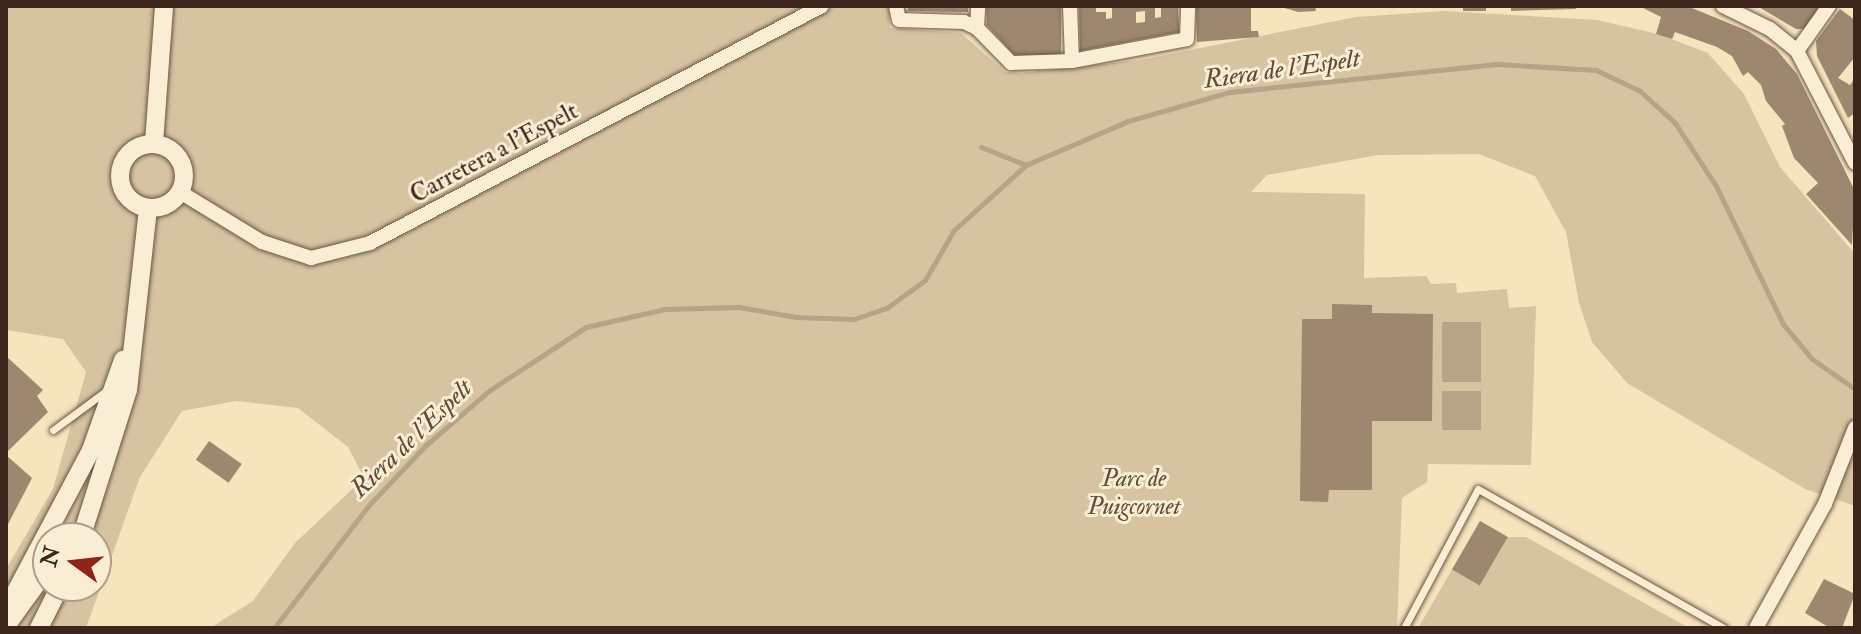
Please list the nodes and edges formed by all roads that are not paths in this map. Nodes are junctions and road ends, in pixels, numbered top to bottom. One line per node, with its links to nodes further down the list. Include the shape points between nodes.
1 (164, 6): 12 (street)
2 (822, 6): 14 (street, Carretera a l'Espelt, via 370,243 311,258 262,242)
3 (896, 6): 9 (street, via 899,20 964,22)
4 (978, 6): 9 (street)
5 (1070, 6): 11 (street)
6 (1188, 6): 11 (street, via 1187,39)
7 (1723, 6): 10 (street, via 1770,29)
8 (1829, 6): 10 (street)
9 (977, 28): 11 (street, via 1011,63)
10 (1797, 51): 13 (street)
11 (1072, 61)
12 (154, 143): 14 (street, via 180,160); 15 (street, via 131,151 120,169 129,199)
13 (1855, 163)
14 (180, 192): 15 (street, via 164,206)
15 (148, 208): 16 (street, via 138,311)
16 (120, 393): 18 (lane); 19 (street); 20 (street); 23 (street)
17 (1855, 428): 28 (street, via 1825,504)
18 (53, 430)
19 (72, 522)
20 (85, 522)
21 (32, 590): 24 (street)
22 (52, 602): 25 (street)
23 (6, 610)
24 (6, 626)
25 (39, 628)
26 (1404, 628): 27 (lane, via 1430,570 1478,489)
27 (1724, 628)
28 (1756, 628)

